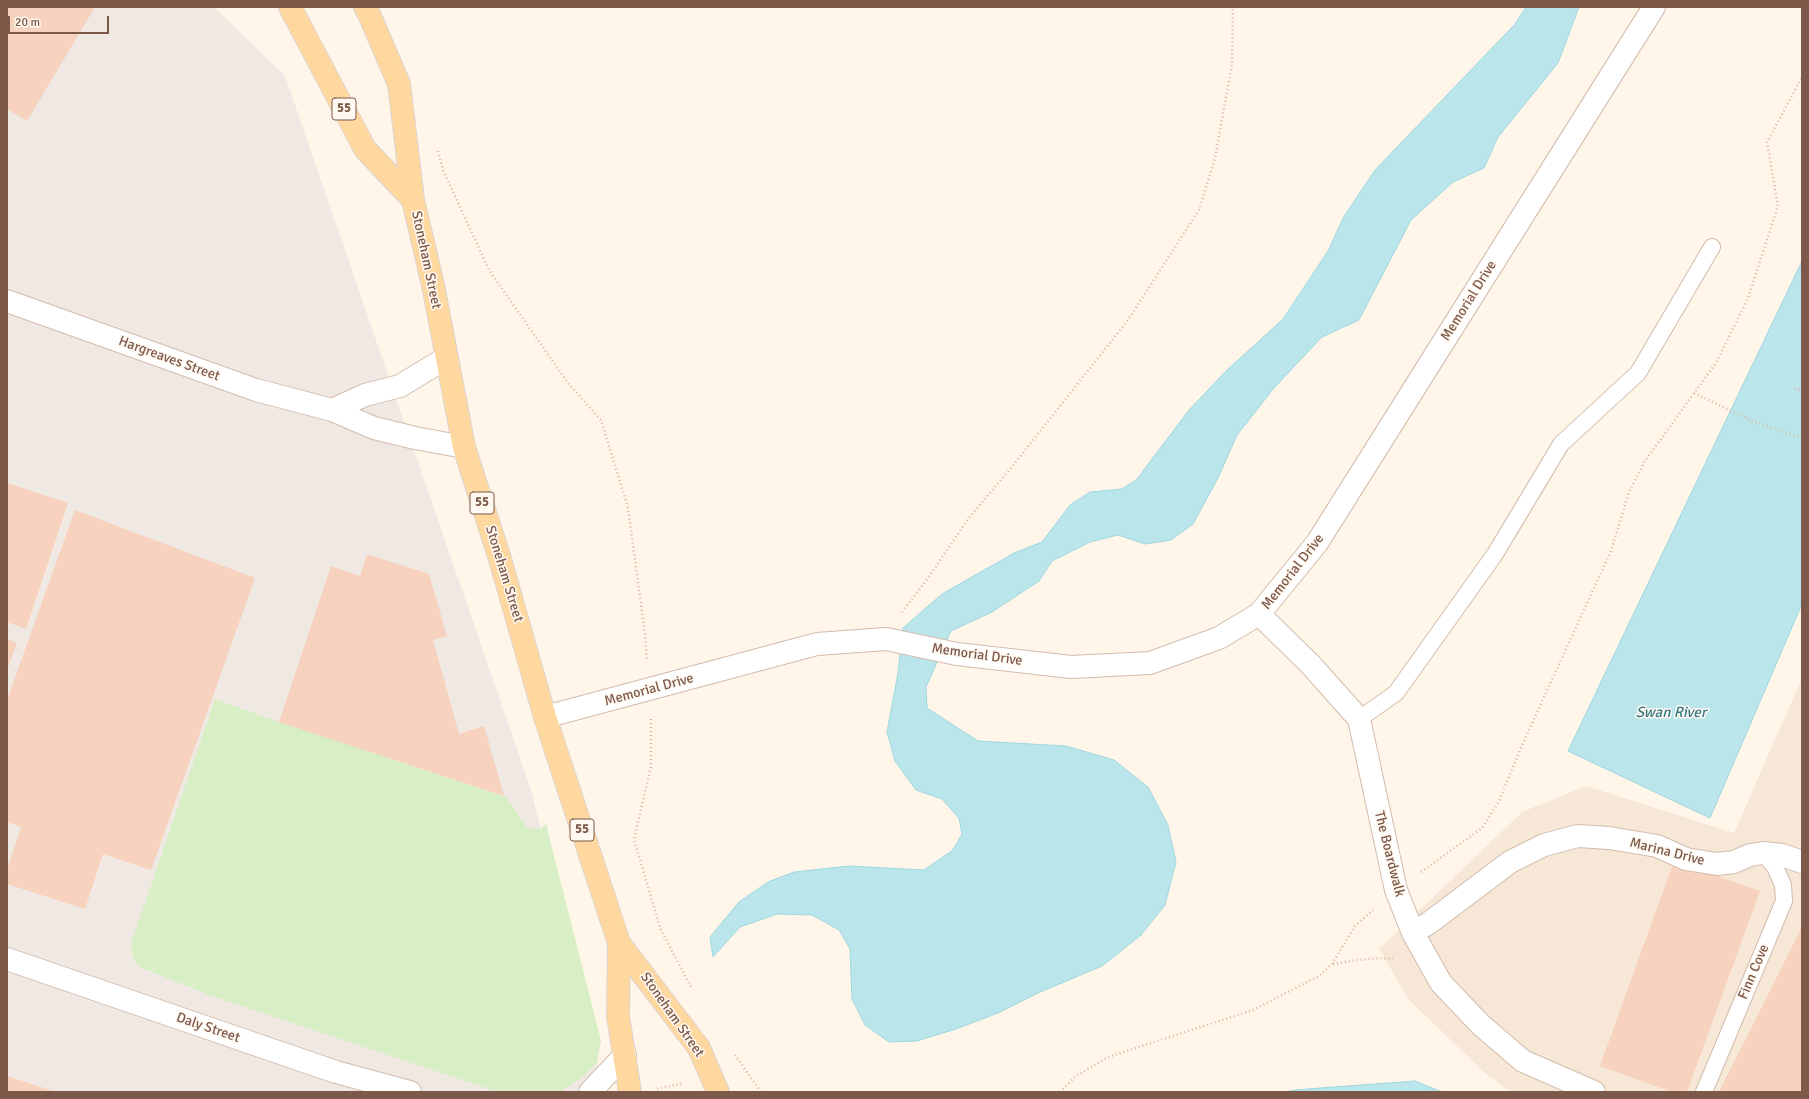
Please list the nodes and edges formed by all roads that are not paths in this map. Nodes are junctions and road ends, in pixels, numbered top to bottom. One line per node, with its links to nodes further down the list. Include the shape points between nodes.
1 (290, 7): 4 (main road, Stoneham Street / 55, via 365,149)
2 (364, 7): 4 (main road, Stoneham Street / 55, via 400,84)
3 (1654, 7): 10 (street, Memorial Drive, via 1317,543)
4 (413, 200): 7 (main road, Stoneham Street / 55, via 433,285)
5 (1712, 247): 12 (lane, via 1638,373 1561,444 1495,554 1396,693)
6 (7, 301): 8 (street, Hargreaves Street, via 256,390)
7 (446, 358): 8 (street, via 400,386 365,395); 9 (main road, Stoneham Street / 55)
8 (332, 410): 9 (street, Hargreaves Street, via 374,428)
9 (464, 447): 11 (main road, Stoneham Street / 55, via 500,559)
10 (1259, 614): 11 (street, Memorial Drive, via 1218,638 1150,663 1071,667 957,654 883,639 817,644); 12 (street, via 1311,665)
11 (545, 717): 16 (main road, Stoneham Street / 55)
12 (1360, 719): 15 (street, The Boardwalk, via 1396,890)
13 (1763, 853): 14 (street, Marina Drive, via 1782,855); 15 (street, Marina Drive, via 1734,862 1717,864 1686,859 1657,846 1578,836 1544,845 1510,862); 24 (lane, Finn Cove, via 1775,867 1783,885 1784,901)
14 (1802, 862)
15 (1413, 933): 23 (street, The Boardwalk, via 1441,982 1481,1025 1523,1061)
16 (619, 943): 18 (main road, Stoneham Street / 55, via 618,1016); 22 (main road, Stoneham Street / 55, via 699,1048)
17 (7, 959): 19 (street, Daly Street, via 336,1072)
18 (625, 1055): 20 (street); 21 (main road, Stoneham Street / 55)
19 (410, 1092)
20 (590, 1092)
21 (630, 1092)
22 (718, 1092)
23 (1594, 1092)
24 (1704, 1092)

